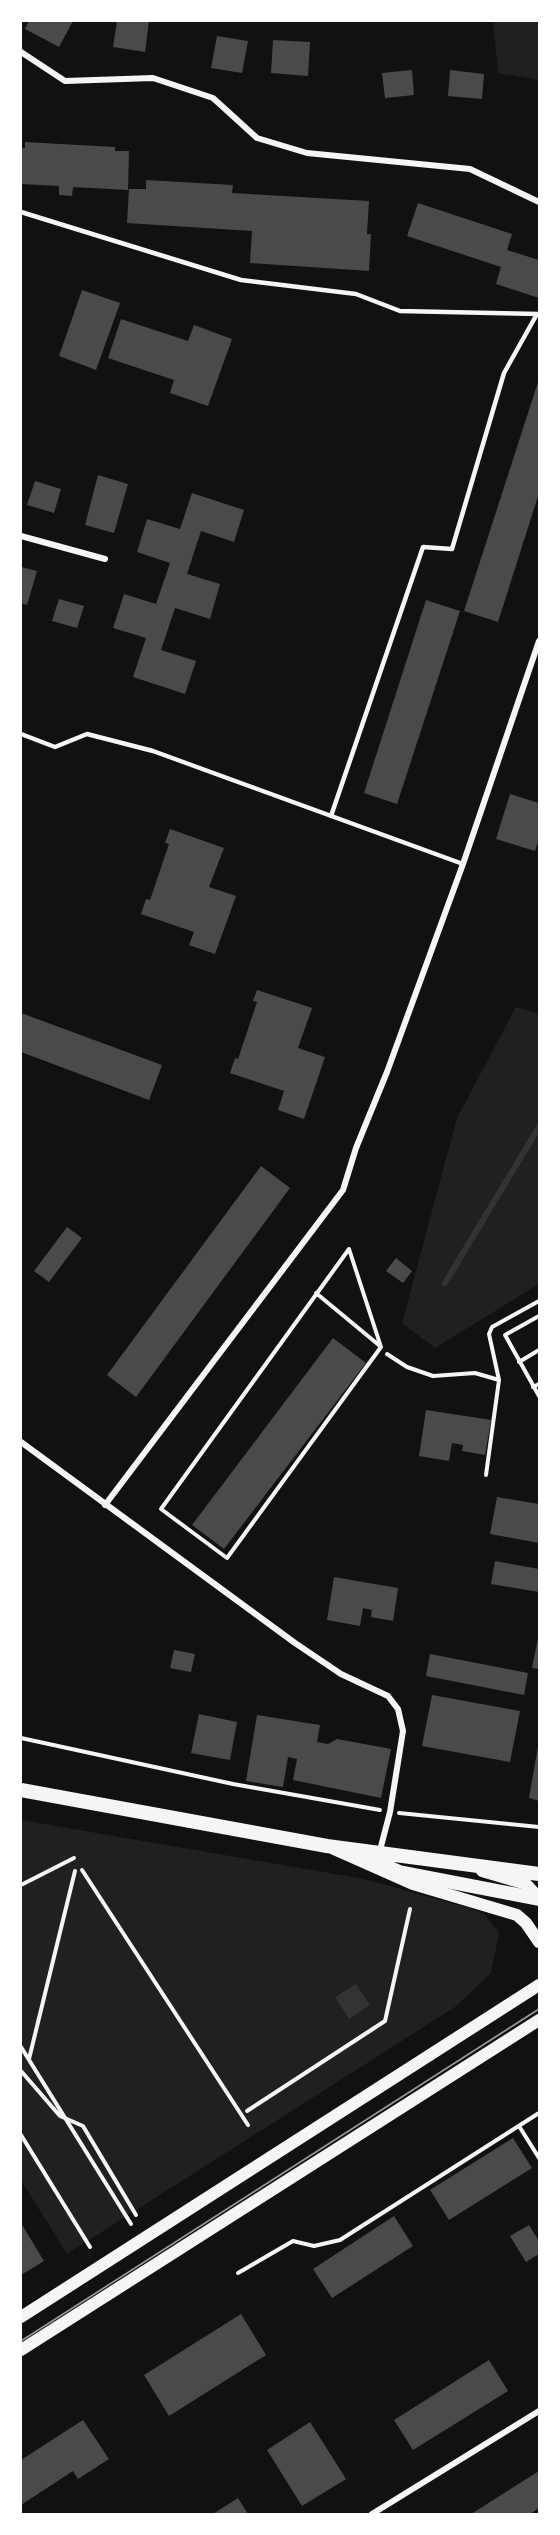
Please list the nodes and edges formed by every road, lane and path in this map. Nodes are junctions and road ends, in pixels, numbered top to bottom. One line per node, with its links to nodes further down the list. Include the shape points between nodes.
1 (21, 52): 2 (street, via 65,81 153,78 213,98 257,138 307,153 471,169)
2 (539, 202)
3 (21, 212): 4 (lane, via 241,279 356,294 400,311)
4 (538, 314): 9 (lane, via 504,373 452,549 423,547)
5 (21, 536): 6 (street)
6 (105, 559)
7 (539, 641): 10 (street)
8 (21, 734): 9 (lane, via 55,747 87,734 153,752)
9 (331, 816): 10 (lane)
10 (462, 864): 24 (street, via 343,1190)
11 (316, 1293): 14 (path); 14 (path, via 349,1250); 14 (path, via 161,1509 227,1558)
12 (539, 1300): 18 (path, via 492,1327 489,1334)
13 (539, 1316): 17 (path, via 505,1335)
14 (381, 1347)
15 (539, 1350): 17 (path)
16 (387, 1354): 18 (path, via 407,1367 433,1376 474,1373)
17 (519, 1362): 20 (path)
18 (499, 1380): 23 (path)
19 (539, 1383): 20 (path)
20 (533, 1387): 21 (path)
21 (539, 1396)
22 (21, 1442): 24 (street)
23 (486, 1475)
24 (105, 1505): 27 (street, via 341,1674 388,1696 398,1709 403,1731)
25 (21, 1738): 27 (path, via 233,1784)
26 (21, 1790): 29 (main road)
27 (390, 1812): 28 (path); 31 (street)
28 (539, 1827)
29 (327, 1846): 30 (main road); 40 (main road, via 413,1884 517,1915)
30 (345, 1849): 31 (main road); 38 (main road, via 399,1872)
31 (379, 1854): 33 (main road)
32 (74, 1858): 37 (path)
33 (468, 1866): 36 (main road); 38 (main road, via 526,1884)
34 (82, 1870): 51 (path)
35 (75, 1871): 46 (path)
36 (539, 1874)
37 (21, 1885)
38 (539, 1899)
39 (410, 1909): 48 (path, via 385,2021)
40 (539, 1942)
41 (539, 1976): 43 (main road)
42 (539, 1985): 43 (main road)
43 (517, 1999): 59 (main road)
44 (539, 2020): 60 (main road)
45 (21, 2047): 46 (path)
46 (29, 2059): 50 (path)
47 (21, 2071): 50 (path)
48 (247, 2111)
49 (539, 2113): 52 (path)
50 (65, 2118): 55 (path, via 83,2126); 56 (path)
51 (248, 2125)
52 (519, 2126): 54 (path); 58 (path, via 340,2240 314,2246 293,2241)
53 (21, 2135): 57 (path)
54 (539, 2158)
55 (136, 2215)
56 (131, 2224)
57 (90, 2247)
58 (238, 2272)
59 (21, 2317)
60 (21, 2350)
61 (539, 2411): 62 (street)
62 (372, 2514)

